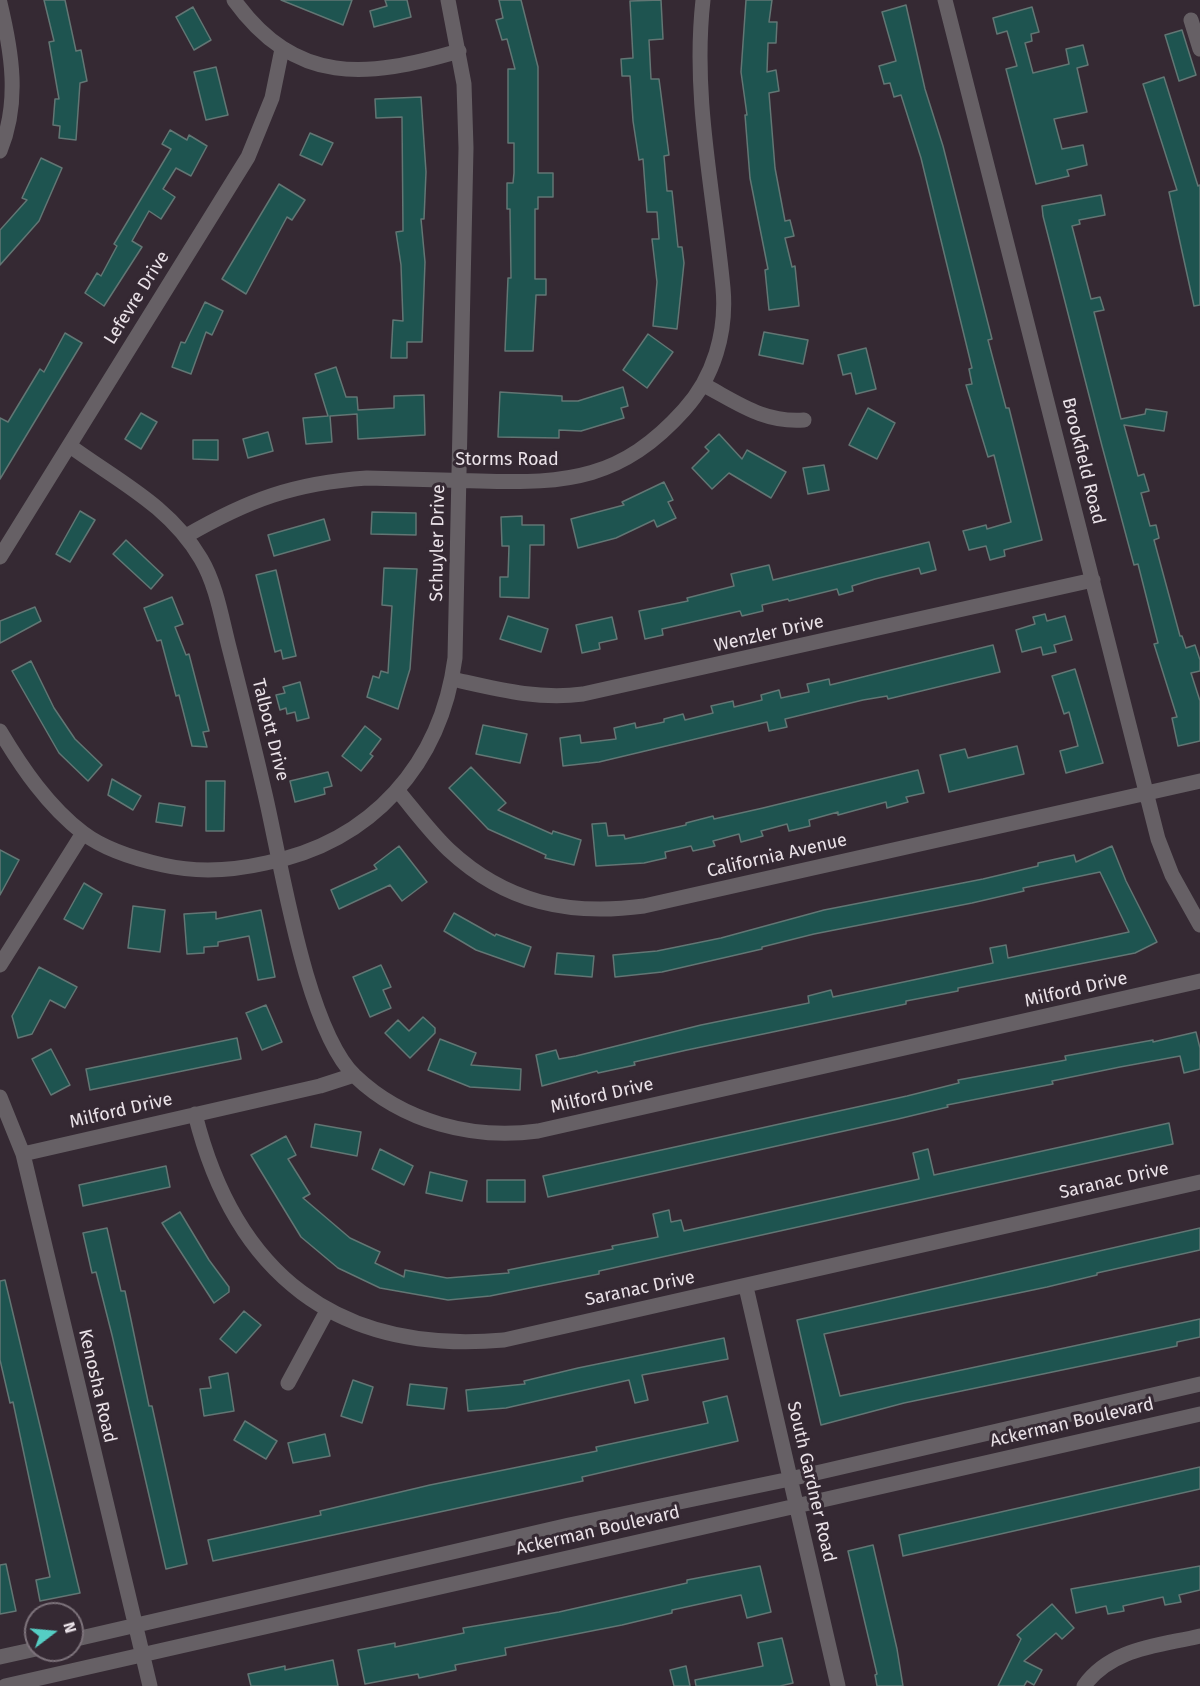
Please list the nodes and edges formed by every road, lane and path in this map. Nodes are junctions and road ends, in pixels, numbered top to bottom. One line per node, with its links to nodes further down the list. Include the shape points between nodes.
1 (234, 0): 7 (street, via 249,20)
2 (448, 0): 9 (street, Schuyler Drive)
3 (703, 0): 11 (street, Storms Road, via 699,73 702,127 723,291 719,343)
4 (945, 0): 17 (street, Brookfield Road)
5 (0, 3): 10 (street, via 13,81 11,112)
6 (1191, 20): 8 (street)
7 (282, 49): 9 (street, via 325,66 352,70 395,68); 13 (street, Lefevre Drive, via 272,98 248,157)
8 (1200, 49)
9 (459, 51): 14 (street, Schuyler Drive, via 466,148)
10 (0, 151)
11 (704, 385): 12 (street, via 768,419); 14 (street, Storms Road, via 669,427 645,448 593,473 537,483)
12 (804, 420)
13 (70, 447): 15 (street, Talbott Drive, via 149,499); 16 (street, Lefevre Drive)
14 (459, 480): 15 (street, Storms Road, via 367,478 300,486 263,496); 18 (street, Schuyler Drive)
15 (186, 536): 24 (street, Talbott Drive, via 212,585)
16 (0, 557)
17 (1093, 580): 18 (street, Wenzler Drive, via 583,694 527,696); 22 (street, Brookfield Road)
18 (452, 679): 21 (street, Schuyler Drive, via 435,734)
19 (0, 731): 23 (street, Schuyler Drive, via 40,790)
20 (1200, 781): 22 (street, California Avenue)
21 (398, 791): 22 (street, California Avenue, via 447,848 492,882 549,905 602,910 644,906); 24 (street, Schuyler Drive, via 352,830)
22 (1148, 793): 25 (street, Brookfield Road, via 1158,839 1172,875)
23 (83, 833): 24 (street, Schuyler Drive, via 147,861 179,868 237,869); 26 (street)
24 (280, 861): 28 (street, Talbott Drive, via 309,983 327,1032)
25 (1200, 925)
26 (0, 965)
27 (1200, 981): 28 (street, Milford Drive, via 527,1132 470,1131 438,1124 384,1097)
28 (354, 1075): 30 (street, Milford Drive)
29 (0, 1096): 31 (street, Kenosha Road)
30 (195, 1114): 31 (street, Milford Drive); 34 (street, Saranac Drive, via 214,1178 246,1236 279,1272)
31 (23, 1154): 40 (street, Kenosha Road)
32 (1200, 1182): 33 (street, Saranac Drive)
33 (746, 1287): 34 (street, Saranac Drive, via 504,1340 467,1343 393,1336); 38 (street, South Gardner Road)
34 (328, 1309): 35 (street)
35 (288, 1383)
36 (1200, 1384): 38 (street, Ackerman Boulevard)
37 (1200, 1414): 39 (street, Ackerman Boulevard)
38 (789, 1479): 39 (street, South Gardner Road); 40 (street, Ackerman Boulevard, via 569,1525)
39 (796, 1505): 44 (street, Ackerman Boulevard); 48 (street, South Gardner Road)
40 (135, 1626): 42 (street, Ackerman Boulevard); 44 (street, Kenosha Road)
41 (1200, 1636): 49 (street, via 1121,1654 1106,1662)
42 (84, 1637)
43 (24, 1651): 45 (street)
44 (142, 1655): 46 (street, Ackerman Boulevard); 47 (street, Kenosha Road)
45 (0, 1657)
46 (4, 1686)
47 (150, 1686)
48 (838, 1686)
49 (1084, 1686)

